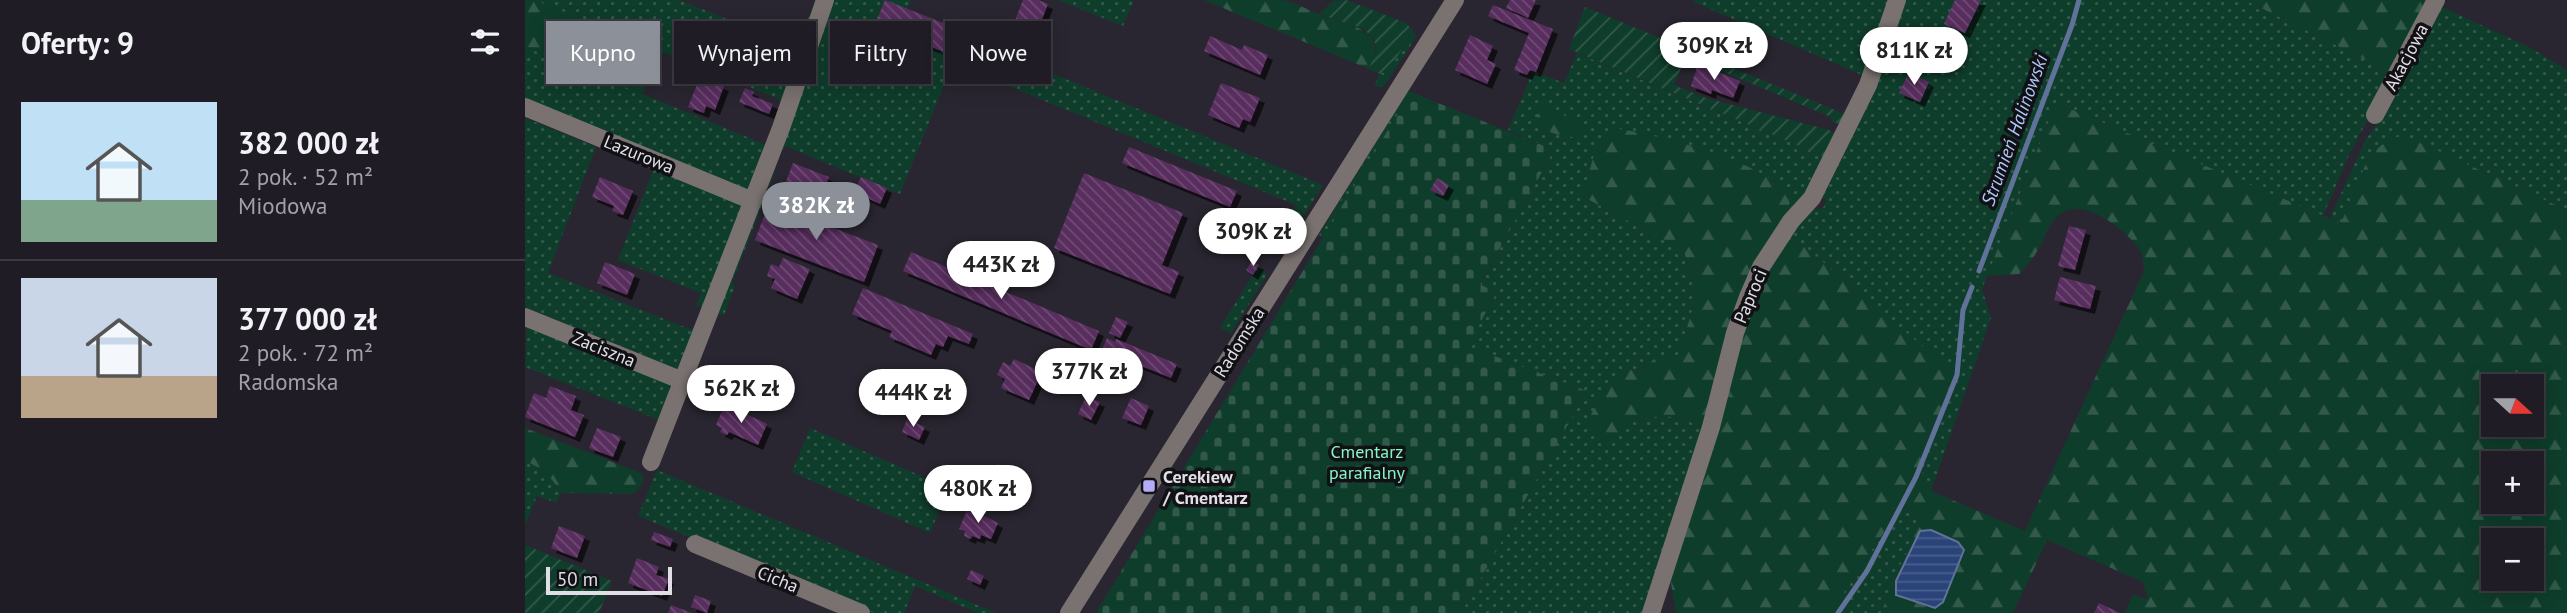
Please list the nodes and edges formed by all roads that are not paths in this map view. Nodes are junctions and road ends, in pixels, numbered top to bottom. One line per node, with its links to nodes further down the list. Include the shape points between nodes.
1 (825, 0): 7 (street)
2 (1455, 0): 13 (street, Radomska)
3 (1897, 0): 14 (street, Paproci, via 1868,85 1812,198 1761,267 1748,297)
4 (2436, 0): 6 (street, Akacjowa)
5 (525, 107): 7 (street, Lazurowa)
6 (2375, 115)
7 (753, 201): 9 (street)
8 (525, 317): 9 (street, Zaciszna)
9 (683, 381): 10 (street)
10 (651, 462)
11 (695, 544): 12 (street, Cicha)
12 (861, 613)
13 (1069, 613)
14 (1651, 613)

